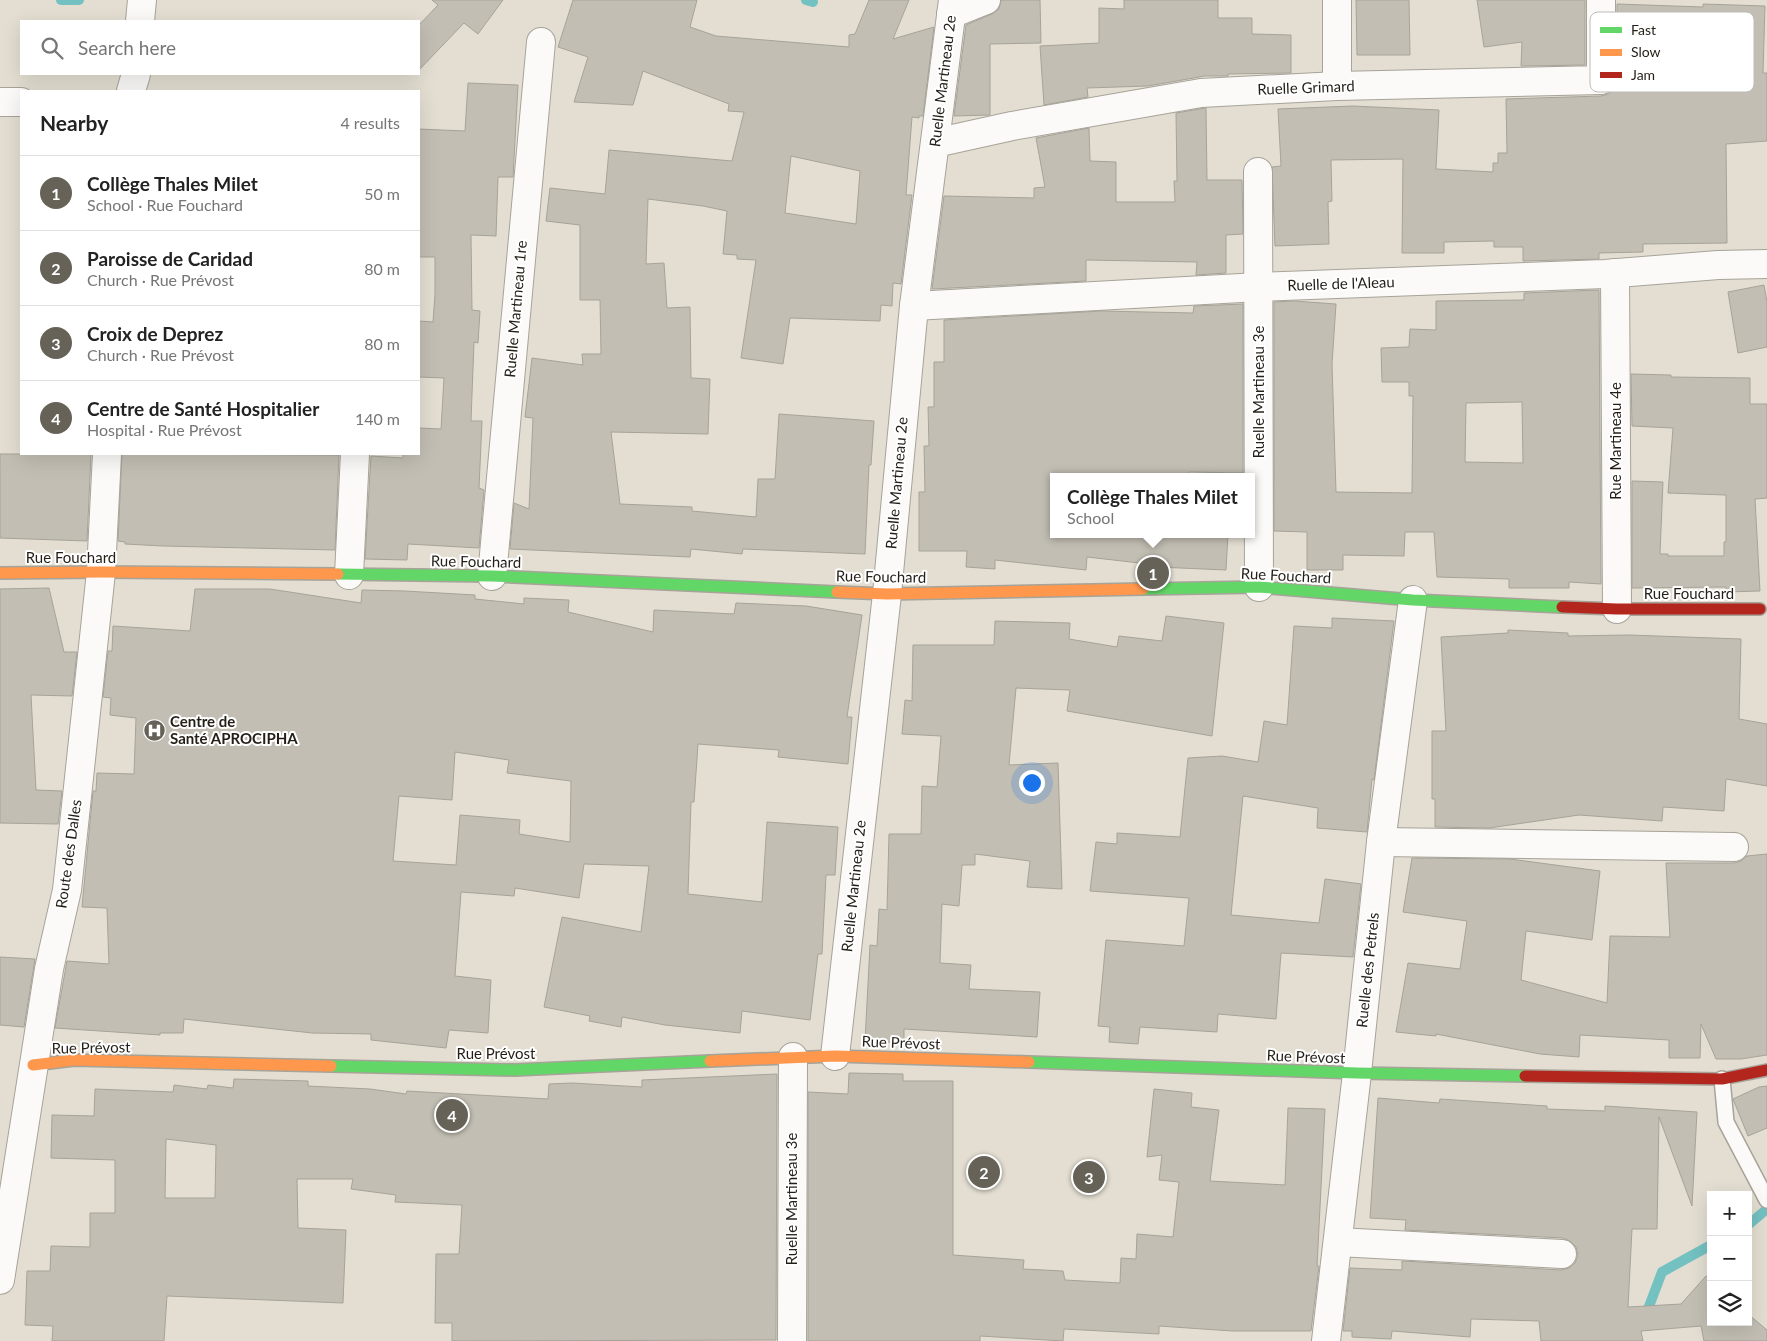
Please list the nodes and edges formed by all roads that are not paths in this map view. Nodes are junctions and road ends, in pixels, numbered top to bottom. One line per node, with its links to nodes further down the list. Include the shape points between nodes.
1 (142, 0): 5 (street)
2 (986, 0): 4 (street)
3 (1337, 0): 9 (street)
4 (952, 7): 13 (street, Ruelle Martineau 2e)
5 (140, 20)
6 (541, 42): 24 (street, Ruelle Martineau 1re)
7 (136, 75): 10 (street)
8 (1590, 80): 9 (street, Ruelle Grimard)
9 (1337, 86): 13 (street, Ruelle Grimard, via 1200,93)
10 (131, 90)
11 (0, 102): 12 (street)
12 (20, 102)
13 (935, 143): 18 (street, Ruelle Martineau 2e)
14 (1258, 172): 17 (street, Ruelle Martineau 3e)
15 (1767, 264): 16 (street, Ruelle de l'Aleau)
16 (1615, 273): 17 (street, Ruelle de l'Aleau); 28 (street, Rue Martineau 4e)
17 (1260, 287): 18 (street, Ruelle de l'Aleau); 25 (street, Ruelle Martineau 3e)
18 (914, 306): 26 (street, Ruelle Martineau 2e)
19 (108, 455): 21 (street, Route des Dalles)
20 (355, 455): 23 (street)
21 (100, 572): 22 (street, Rue Fouchard); 23 (street, Rue Fouchard); 34 (street, Route des Dalles, via 67,890 48,969)
22 (0, 573)
23 (349, 575): 24 (street, Rue Fouchard)
24 (492, 576): 26 (street, Rue Fouchard)
25 (1260, 587): 26 (street, Rue Fouchard); 27 (street, Rue Fouchard)
26 (887, 594): 32 (street, Ruelle Martineau 2e)
27 (1413, 600): 28 (street, Rue Fouchard); 30 (street, Ruelle des Petrels)
28 (1617, 609): 29 (street, Rue Fouchard)
29 (1760, 609)
30 (1381, 842): 31 (street); 36 (street, Ruelle des Petrels)
31 (1734, 847)
32 (836, 1056): 33 (street, Rue Prévost); 36 (street, Rue Prévost)
33 (793, 1057): 34 (street, Rue Prévost, via 515,1070 74,1060); 42 (street, Ruelle Martineau 3e)
34 (33, 1065): 41 (street, Route des Dalles)
35 (1767, 1070): 37 (street, Rue Prévost)
36 (1357, 1073): 37 (street, Rue Prévost); 39 (street, Ruelle des Petrels)
37 (1722, 1079): 38 (lane, via 1726,1122)
38 (1767, 1200)
39 (1338, 1242): 40 (street); 43 (street, Ruelle des Petrels)
40 (1562, 1254)
41 (0, 1280)
42 (792, 1341)
43 (1326, 1341)

